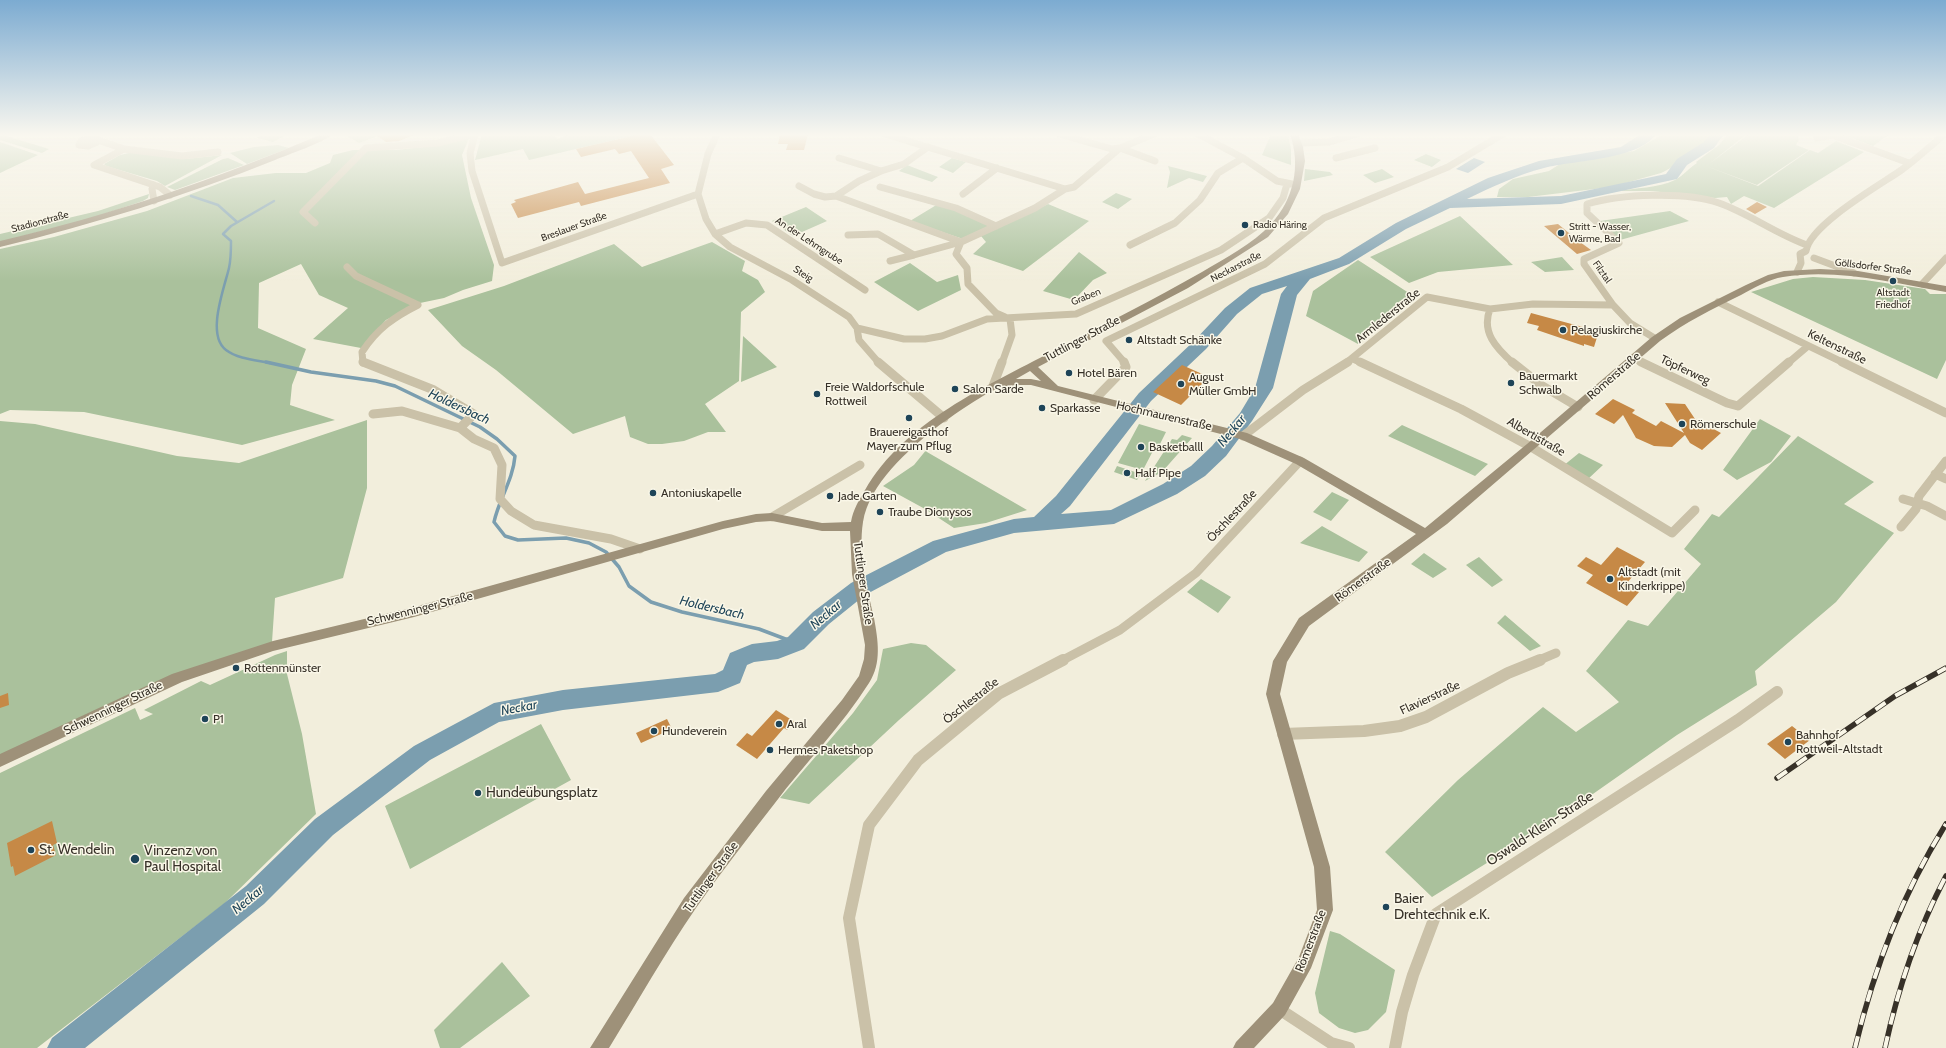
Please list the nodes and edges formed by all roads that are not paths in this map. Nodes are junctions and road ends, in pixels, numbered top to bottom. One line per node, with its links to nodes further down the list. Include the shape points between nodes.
1 (148, 183): 15 (street)
2 (203, 183): 21 (street, Stadionstraße)
3 (332, 183): 24 (street, via 303,212)
4 (476, 183): 19 (street, Breslauer Straße, via 502,264)
5 (701, 183): 19 (street)
6 (856, 183): 22 (street)
7 (978, 183): 20 (street)
8 (1045, 183): 18 (street)
9 (1079, 183): 18 (street)
10 (1211, 183): 30 (street, via 1200,200 1175,223)
11 (1287, 183): 14 (street)
12 (1408, 183): 55 (street, Neckarstraße, via 1324,218 1265,264 1106,341 1126,367)
13 (1881, 183): 31 (street, via 1843,208)
14 (1292, 184): 46 (street, Graben, via 1269,218 1221,250 1076,314); 52 (street, Tuttlinger Straße, via 1281,219 1265,235 1196,280)
15 (154, 185): 21 (street); 23 (street)
16 (799, 186): 22 (street, via 814,194)
17 (880, 187): 25 (street, via 956,208)
18 (1065, 189): 25 (street, via 1035,208)
19 (698, 194): 26 (street, Steig, via 706,219)
20 (963, 194)
21 (170, 195): 23 (street, Stadionstraße)
22 (836, 196): 28 (street)
23 (154, 201): 29 (street, Stadionstraße)
24 (315, 223)
25 (996, 226): 28 (street)
26 (715, 234): 42 (street, An der Lehmgrube, via 739,223 753,222 767,226); 47 (street, Steig, via 730,247 792,280 848,317)
27 (848, 235): 32 (street, via 878,234)
28 (961, 242): 32 (street); 46 (street, via 956,254 968,269 968,284 996,313)
29 (0, 244)
30 (1130, 245)
31 (1807, 248): 33 (street); 37 (street, via 1800,254 1801,263); 44 (street, Filztal, via 1721,203 1700,198 1649,195 1613,197 1587,204 1587,213 1619,242 1584,259 1584,264)
32 (914, 255): 35 (street)
33 (1814, 258): 38 (street); 39 (street)
34 (1945, 260): 40 (street)
35 (890, 261)
36 (347, 267): 60 (street, via 356,276 418,305 388,320 372,336 362,352 363,363 441,392 474,414)
37 (1797, 272): 38 (street, Göllsdorfer Straße); 43 (street, Römerstraße, via 1771,277)
38 (1820, 272): 39 (street, Göllsdorfer Straße)
39 (1858, 274): 40 (street, Göllsdorfer Straße)
40 (1922, 284): 41 (street, Göllsdorfer Straße)
41 (1946, 289)
42 (865, 290)
43 (1718, 302): 48 (street, Römerstraße, via 1683,320); 49 (street, Keltenstraße)
44 (1613, 305): 45 (street, Armlederstraße, via 1533,304); 48 (street, via 1630,323)
45 (1490, 309): 50 (street, Armlederstraße, via 1427,297); 56 (street, via 1488,332 1510,360 1551,392)
46 (1010, 319): 47 (street, Graben, via 987,319 942,336 925,339 904,339); 53 (street, via 1012,335)
47 (857, 328): 59 (street, Steig, via 859,340 873,358)
48 (1656, 339): 51 (street, Römerstraße)
49 (1808, 346): 51 (street, Töpferweg, via 1738,406); 57 (street, Keltenstraße)
50 (1353, 359): 61 (street, Armlederstraße, via 1303,390); 62 (street, Albertistraße, via 1460,409)
51 (1634, 359): 56 (street, Römerstraße)
52 (1032, 367): 53 (street, Tuttlinger Straße); 54 (street, Hochmaurenstraße)
53 (993, 386): 54 (street, via 1031,382); 59 (street, Tuttlinger Straße)
54 (1058, 390): 55 (street, Hochmaurenstraße)
55 (1094, 400): 61 (street, Hochmaurenstraße)
56 (1578, 407): 62 (street, Römerstraße)
57 (1946, 413)
58 (373, 414): 60 (street, via 402,411)
59 (944, 418): 73 (street, Tuttlinger Straße, via 901,453 877,480 862,506)
60 (462, 426): 76 (street, via 474,439 494,448 502,465 503,502 525,522 544,529 600,536)
61 (1243, 436): 63 (street, Hochmaurenstraße)
62 (1531, 447): 70 (street, Albertistraße, via 1672,533); 75 (street, Römerstraße)
63 (1300, 461): 75 (street, Hochmaurenstraße); 83 (street, Öschlestraße, via 1196,573 1120,630 998,694 918,760 869,825 849,918)
64 (1946, 461): 66 (street)
65 (860, 465): 72 (street)
66 (1934, 474): 67 (street); 69 (street)
67 (1946, 479)
68 (1903, 499): 69 (street)
69 (1917, 503): 71 (street); 74 (street, via 1916,509)
70 (1695, 510)
71 (1946, 516)
72 (772, 517): 73 (street, Schwenninger Straße, via 822,527); 76 (street, Schwenninger Straße, via 723,525)
73 (856, 526): 82 (street, Tuttlinger Straße, via 857,555 872,637 871,660 865,678 690,903)
74 (1901, 527)
75 (1425, 534): 79 (street, Römerstraße, via 1304,622 1280,660 1274,694)
76 (640, 549): 80 (street, Schwenninger Straße, via 414,612 273,646 177,678)
77 (1556, 653): 79 (street, Flavierstraße, via 1508,673 1426,717 1400,726 1364,731)
78 (1777, 692): 86 (street, Oswald-Klein-Straße, via 1738,720 1436,914 1414,975)
79 (1283, 734): 81 (street, Römerstraße, via 1322,866 1325,910 1305,962)
80 (0, 761)
81 (1279, 1009): 84 (street, Römerstraße); 85 (street, via 1331,1043)
82 (599, 1048)
83 (868, 1048)
84 (1242, 1048)
85 (1349, 1048)
86 (1394, 1048)

